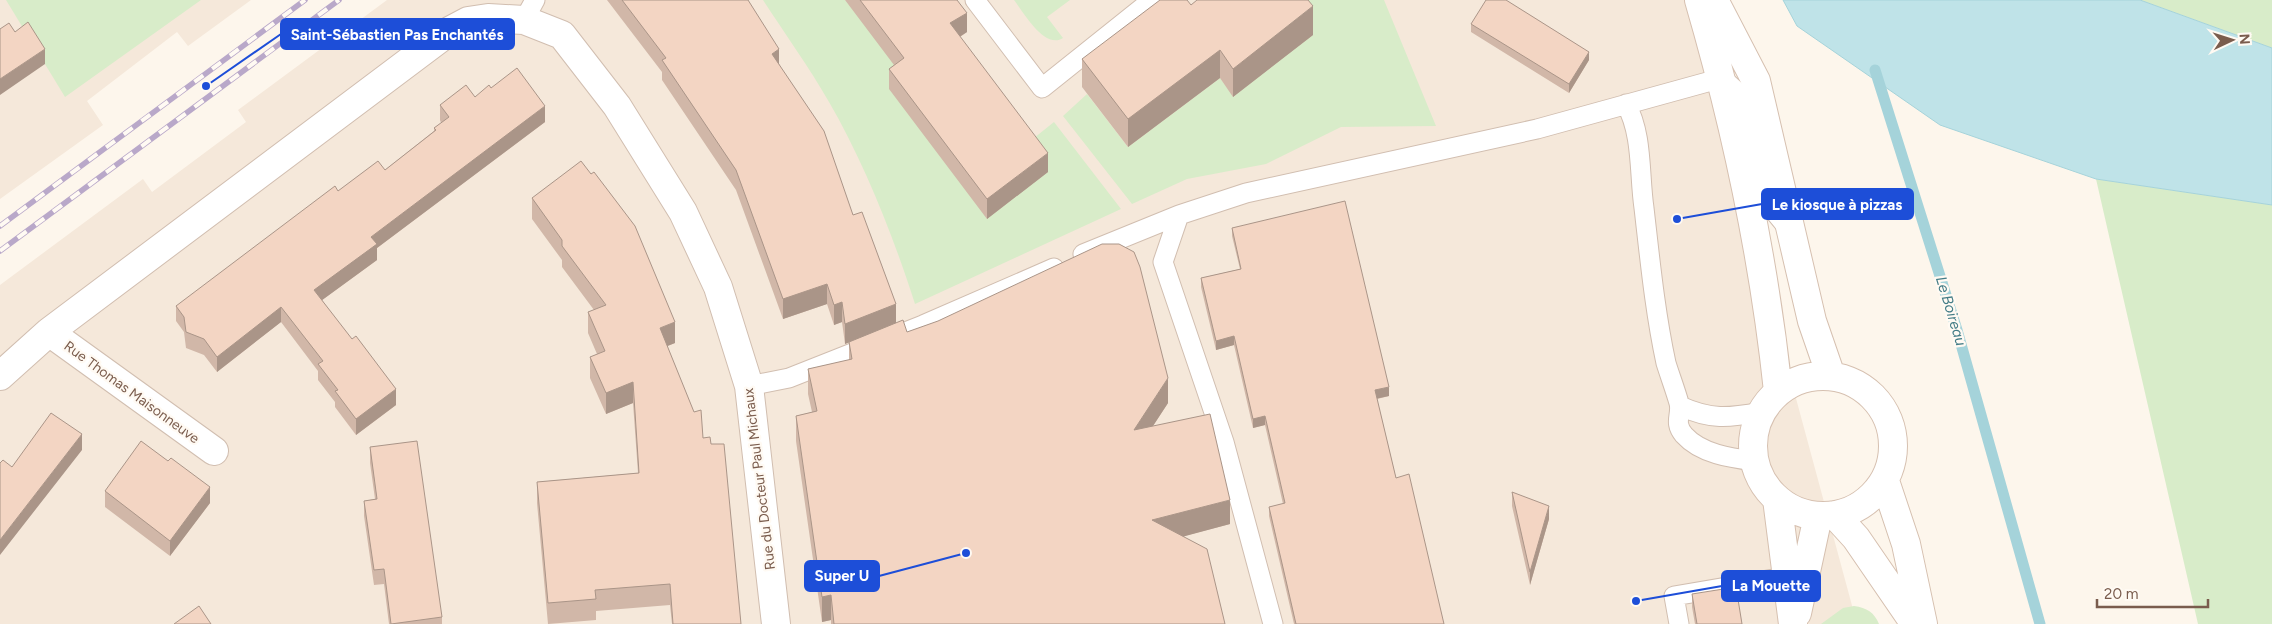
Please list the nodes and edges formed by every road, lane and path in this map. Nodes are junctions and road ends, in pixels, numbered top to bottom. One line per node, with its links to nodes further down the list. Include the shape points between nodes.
1 (976, 0): 2 (lane, via 1042,88)
2 (1152, 0)
3 (1699, 0): 6 (street)
4 (1714, 0): 9 (street, via 1756,81)
5 (530, 10): 10 (street, Rue du Docteur Paul Michaux, via 468,21 451,30); 13 (street, Rue du Docteur Paul Michaux, via 562,35 617,106 678,204 718,287)
6 (1722, 78): 7 (lane); 9 (lane, via 1744,98 1769,205); 14 (street, via 1763,279)
7 (1626, 104): 8 (lane, via 1537,129 1246,193); 15 (lane, via 1634,119 1637,135 1658,322)
8 (1179, 215): 13 (lane, via 923,325 789,378); 24 (lane, via 1163,262 1224,442)
9 (1790, 231): 12 (street, via 1812,321)
10 (49, 332): 11 (street, Rue du Docteur Paul Michaux); 17 (street, Rue Thomas Maisonneuve)
11 (0, 376)
12 (1831, 376): 14 (street, via 1803,378); 19 (street, via 1866,390 1889,420 1894,444)
13 (749, 386): 23 (street, Rue du Docteur Paul Michaux)
14 (1778, 391): 16 (street)
15 (1680, 406): 16 (lane, via 1699,415 1716,418); 18 (lane, via 1677,421 1683,434 1694,443 1727,457)
16 (1761, 412): 18 (street, via 1754,431)
17 (214, 451)
18 (1754, 461): 20 (street, via 1760,478)
19 (1885, 481): 21 (street, via 1863,504 1846,513); 28 (street, via 1906,544)
20 (1777, 499): 21 (street, via 1789,508); 22 (street)
21 (1827, 516): 26 (street); 27 (street, via 1856,538)
22 (1786, 577): 25 (lane, via 1674,596); 26 (street)
23 (776, 624)
24 (1273, 624)
25 (1679, 624)
26 (1794, 624)
27 (1915, 624)
28 (1923, 624)

